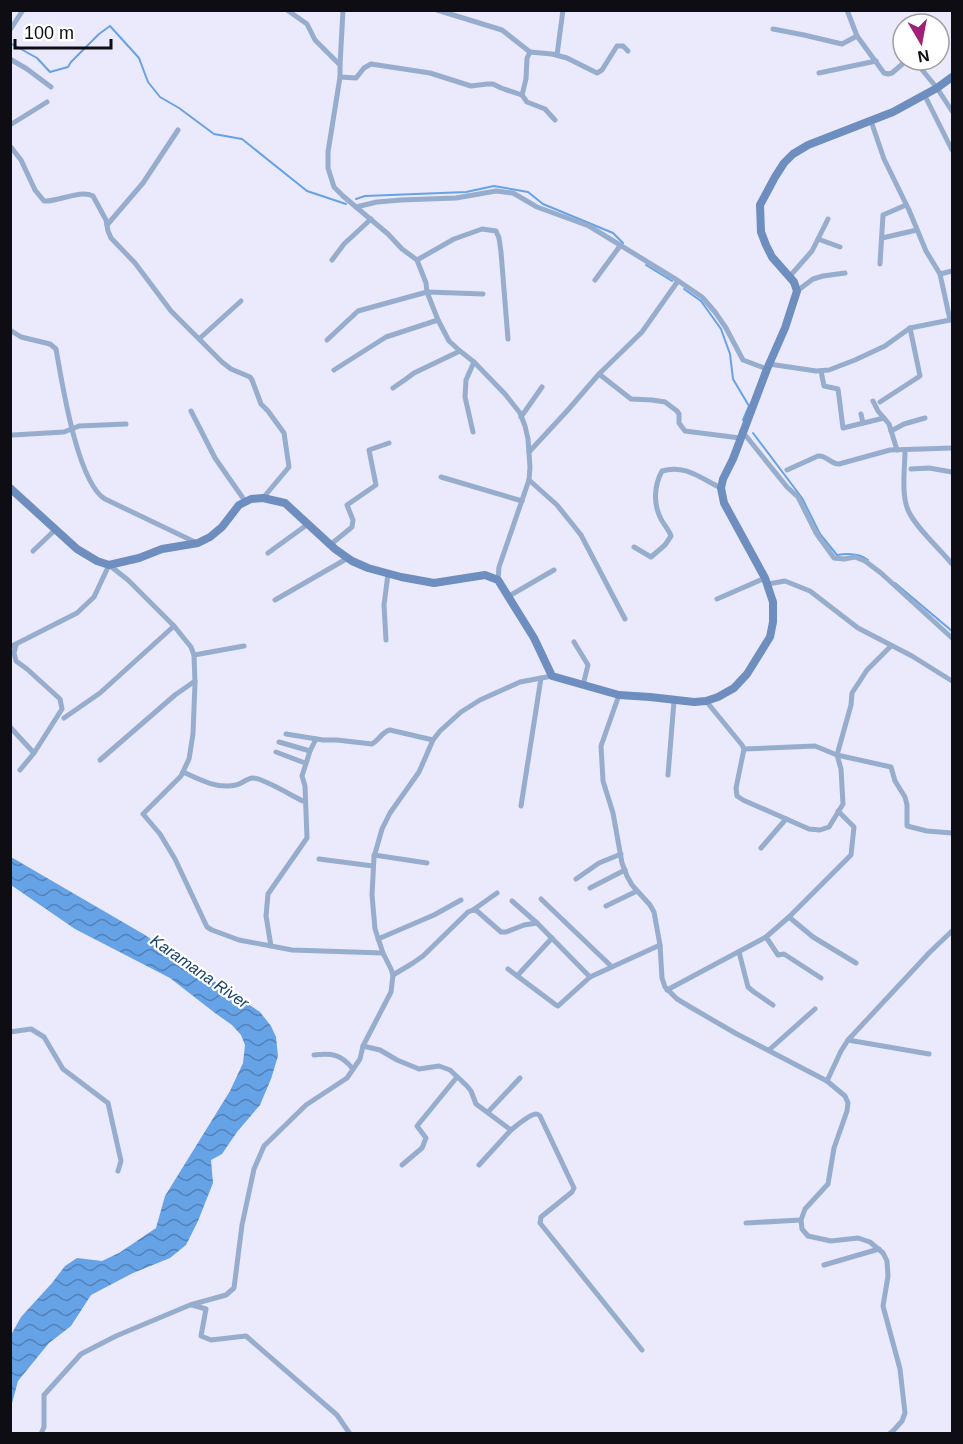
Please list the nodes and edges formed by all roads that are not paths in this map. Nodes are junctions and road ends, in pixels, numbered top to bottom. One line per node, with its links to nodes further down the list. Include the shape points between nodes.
1 (23, 10): 8 (street)
2 (287, 10): 15 (street, via 306,24 315,40)
3 (343, 10): 15 (street)
4 (437, 10): 11 (street, via 502,30)
5 (563, 10): 12 (street)
6 (847, 10): 9 (street)
7 (773, 29): 9 (street, via 842,44)
8 (10, 30)
9 (857, 36): 14 (street)
10 (628, 51): 12 (street, via 617,46 597,73)
11 (530, 52): 12 (street); 23 (street)
12 (557, 55)
13 (10, 59): 21 (street)
14 (876, 61): 16 (street, via 888,74); 18 (street)
15 (340, 65): 19 (street)
16 (893, 72)
17 (924, 72): 22 (street)
18 (819, 73)
19 (340, 77): 23 (street, via 356,78 371,64 430,73 471,86 490,83); 34 (street, via 328,168 334,187)
20 (952, 77): 22 (main road)
21 (51, 87)
22 (937, 88): 24 (main road); 26 (street)
23 (522, 95): 27 (street)
24 (925, 96): 28 (main road); 32 (street)
25 (48, 102): 29 (street)
26 (952, 111)
27 (555, 120)
28 (872, 121): 33 (street, via 884,159); 49 (main road, via 793,154 767,190 760,205 761,232 772,257)
29 (10, 125)
30 (178, 130): 37 (street, via 143,183)
31 (10, 146): 37 (street, via 41,199 88,193 95,198)
32 (952, 150)
33 (906, 205): 38 (street); 39 (street, via 883,215)
34 (356, 207): 35 (street); 41 (street, via 377,202 513,193 537,207 589,226)
35 (370, 219): 43 (street); 44 (street)
36 (828, 219): 40 (street)
37 (107, 225): 60 (street, via 111,238)
38 (917, 230): 39 (street); 48 (street)
39 (882, 238): 45 (street)
40 (818, 239): 42 (street); 49 (street)
41 (620, 246): 50 (street); 51 (street)
42 (840, 247)
43 (332, 260)
44 (417, 260): 53 (street); 61 (street, via 454,239 482,229 496,231)
45 (880, 264)
46 (952, 271): 48 (street)
47 (845, 273): 52 (street, via 813,279)
48 (940, 274): 57 (street)
49 (790, 276): 52 (main road)
50 (595, 280)
51 (678, 281): 65 (street, via 716,312 743,360); 68 (street, via 642,332)
52 (797, 291): 65 (main road)
53 (427, 292): 54 (street); 56 (street); 62 (street, via 358,311)
54 (483, 294)
55 (241, 301): 60 (street)
56 (438, 320): 63 (street, via 448,341); 66 (street, via 386,338)
57 (951, 320): 58 (street)
58 (910, 328): 67 (street, via 885,346 830,370); 72 (street, via 920,376)
59 (10, 330): 80 (street, via 56,349)
60 (199, 339): 97 (street, via 231,369 250,377 261,404 284,433 290,467)
61 (508, 339)
62 (327, 340)
63 (460, 351): 64 (street); 69 (street)
64 (474, 362): 75 (street); 82 (street, via 466,380 465,397)
65 (768, 367): 67 (street); 84 (main road)
66 (334, 370)
67 (821, 370): 78 (street, via 824,386 838,389 843,428)
68 (599, 374): 84 (street, via 631,399 665,402 677,411 685,431); 89 (street)
69 (393, 387)
70 (542, 387): 75 (street)
71 (873, 401): 76 (street)
72 (880, 402)
73 (191, 411): 98 (street, via 215,458)
74 (861, 414): 78 (street)
75 (521, 417): 89 (street)
76 (884, 418): 78 (street); 81 (street)
77 (925, 418): 81 (street)
78 (863, 423)
79 (126, 424): 80 (street)
80 (72, 429): 83 (street); 102 (street, via 89,481 101,497)
81 (891, 431): 87 (street)
82 (473, 432)
83 (14, 435)
84 (741, 435): 96 (main road); 119 (street, via 798,497 834,558 855,557 865,561)
85 (389, 443): 103 (street, via 369,450 376,485 347,505 352,527)
86 (952, 447): 88 (street)
87 (897, 450): 88 (street); 91 (street, via 839,464 818,456)
88 (905, 450): 108 (street, via 907,509)
89 (529, 452): 94 (street)
90 (911, 469): 92 (street)
91 (787, 470)
92 (952, 472)
93 (441, 477): 99 (street)
94 (529, 480): 99 (street); 117 (street, via 557,505 581,536)
95 (10, 488): 101 (main road)
96 (721, 488): 104 (street, via 689,471 662,471 657,480 655,504 671,536 651,557); 113 (main road, via 724,503)
97 (263, 498): 98 (main road); 100 (main road, via 285,503)
98 (245, 501): 102 (main road, via 222,527)
99 (522, 501): 112 (street)
100 (308, 524): 103 (main road); 106 (street)
101 (56, 529): 105 (street); 109 (main road, via 83,553)
102 (198, 543): 109 (main road, via 162,549)
103 (330, 545): 107 (main road)
104 (634, 547)
105 (33, 551)
106 (268, 553)
107 (348, 558): 111 (main road); 116 (street)
108 (952, 564)
109 (109, 566): 118 (street); 122 (street, via 94,597 77,614)
110 (554, 570): 114 (street)
111 (388, 574): 112 (main road, via 434,583 485,574); 120 (street, via 384,605)
112 (498, 580): 114 (main road)
113 (766, 581): 115 (street); 124 (street, via 785,581 810,591 858,628); 133 (main road, via 773,602 770,636 734,688)
114 (509, 597): 126 (main road)
115 (717, 599)
116 (275, 600)
117 (625, 619)
118 (174, 626): 125 (street); 134 (street, via 100,693)
119 (952, 638)
120 (386, 640)
121 (574, 642): 130 (street, via 588,665)
122 (13, 646): 143 (street, via 16,661 60,699 62,709)
123 (244, 646): 125 (street)
124 (891, 646): 129 (street); 144 (street, via 867,670 852,693)
125 (194, 655): 128 (street)
126 (552, 676): 127 (street); 130 (main road)
127 (541, 678): 138 (street, via 519,682 480,700 461,712); 151 (street)
128 (195, 681): 145 (street); 148 (street, via 193,734)
129 (952, 681)
130 (583, 685): 131 (main road)
131 (619, 695): 132 (main road); 156 (street, via 601,746 603,781)
132 (674, 701): 133 (main road); 149 (street)
133 (706, 701): 140 (street)
134 (64, 718)
135 (10, 727): 143 (street)
136 (286, 734): 137 (street)
137 (316, 739): 138 (street, via 372,744 390,730); 141 (street)
138 (433, 740): 157 (street, via 419,772 390,813)
139 (279, 742): 141 (street)
140 (744, 749): 144 (street, via 815,746); 153 (street, via 738,796)
141 (310, 751): 146 (street)
142 (276, 752): 146 (street)
143 (34, 753): 147 (street)
144 (837, 755): 152 (street, via 843,804); 154 (street, via 891,767 905,797 907,826)
145 (100, 760)
146 (305, 763): 178 (street, via 302,776 307,838 268,894 266,916)
147 (20, 770)
148 (183, 772): 150 (street, via 218,786 236,786 256,778); 178 (street, via 143,814 176,859 207,927 239,940)
149 (668, 775)
150 (303, 801)
151 (521, 806)
152 (838, 811): 153 (street, via 829,827 820,830); 171 (street, via 855,827 851,855)
153 (786, 819): 155 (street)
154 (952, 833)
155 (761, 848)
156 (621, 854): 161 (street); 162 (street)
157 (374, 855): 159 (street); 160 (street)
158 (318, 859): 160 (street)
159 (427, 863)
160 (373, 866): 176 (street, via 373,920)
161 (625, 870): 163 (street); 164 (street)
162 (576, 879)
163 (590, 888)
164 (637, 891): 169 (street); 177 (street, via 654,912)
165 (497, 893): 170 (street)
166 (541, 899): 182 (street)
167 (461, 900): 176 (street)
168 (512, 901): 172 (street)
169 (606, 906)
170 (473, 910): 172 (street, via 501,932); 184 (street, via 413,963)
171 (789, 917): 174 (street); 181 (street)
172 (537, 923): 175 (street)
173 (952, 931): 192 (street)
174 (766, 937): 179 (street); 187 (street, via 778,955 784,954)
175 (552, 938): 185 (street); 186 (street)
176 (378, 939): 180 (street)
177 (660, 945): 182 (street); 188 (street, via 662,978)
178 (271, 946): 180 (street, via 292,951)
179 (739, 952): 188 (street); 189 (street, via 748,987)
180 (383, 953): 184 (street)
181 (856, 963)
182 (611, 966): 186 (street)
183 (508, 969): 185 (street)
184 (393, 975): 193 (street, via 391,992)
185 (518, 976): 186 (street, via 557,1006)
186 (590, 977)
187 (821, 978)
188 (667, 990): 194 (street)
189 (772, 1005)
190 (815, 1009): 194 (street)
191 (10, 1032): 205 (street, via 31,1029 44,1037 63,1069 108,1103 121,1161)
192 (848, 1040): 195 (street); 200 (street)
193 (363, 1046): 197 (street); 198 (street, via 419,1069 439,1066)
194 (769, 1050): 200 (street)
195 (929, 1054)
196 (314, 1055): 197 (street, via 334,1055 347,1060)
197 (353, 1069): 210 (street, via 342,1082 306,1105 264,1146 254,1169 242,1225 234,1288 226,1296)
198 (457, 1077): 201 (street, via 471,1091 476,1104); 203 (street, via 417,1126 426,1138 422,1148)
199 (520, 1078): 201 (street)
200 (827, 1081): 206 (street, via 845,1096 847,1111 834,1148 828,1185 805,1209)
201 (488, 1112): 202 (street)
202 (512, 1130): 204 (street); 211 (street, via 533,1114 540,1116 574,1188 541,1216 540,1222)
203 (402, 1165)
204 (479, 1165)
205 (118, 1171)
206 (801, 1220): 207 (street); 208 (street, via 808,1236 831,1241 858,1238)
207 (746, 1223)
208 (879, 1249): 209 (street); 214 (street, via 887,1261 883,1306 900,1369 905,1413)
209 (824, 1265)
210 (190, 1305): 212 (street, via 81,1354 44,1395 44,1427); 213 (street, via 206,1309 201,1336 211,1340 246,1336 336,1415)
211 (642, 1350)
212 (40, 1434)
213 (350, 1434)
214 (889, 1434)

